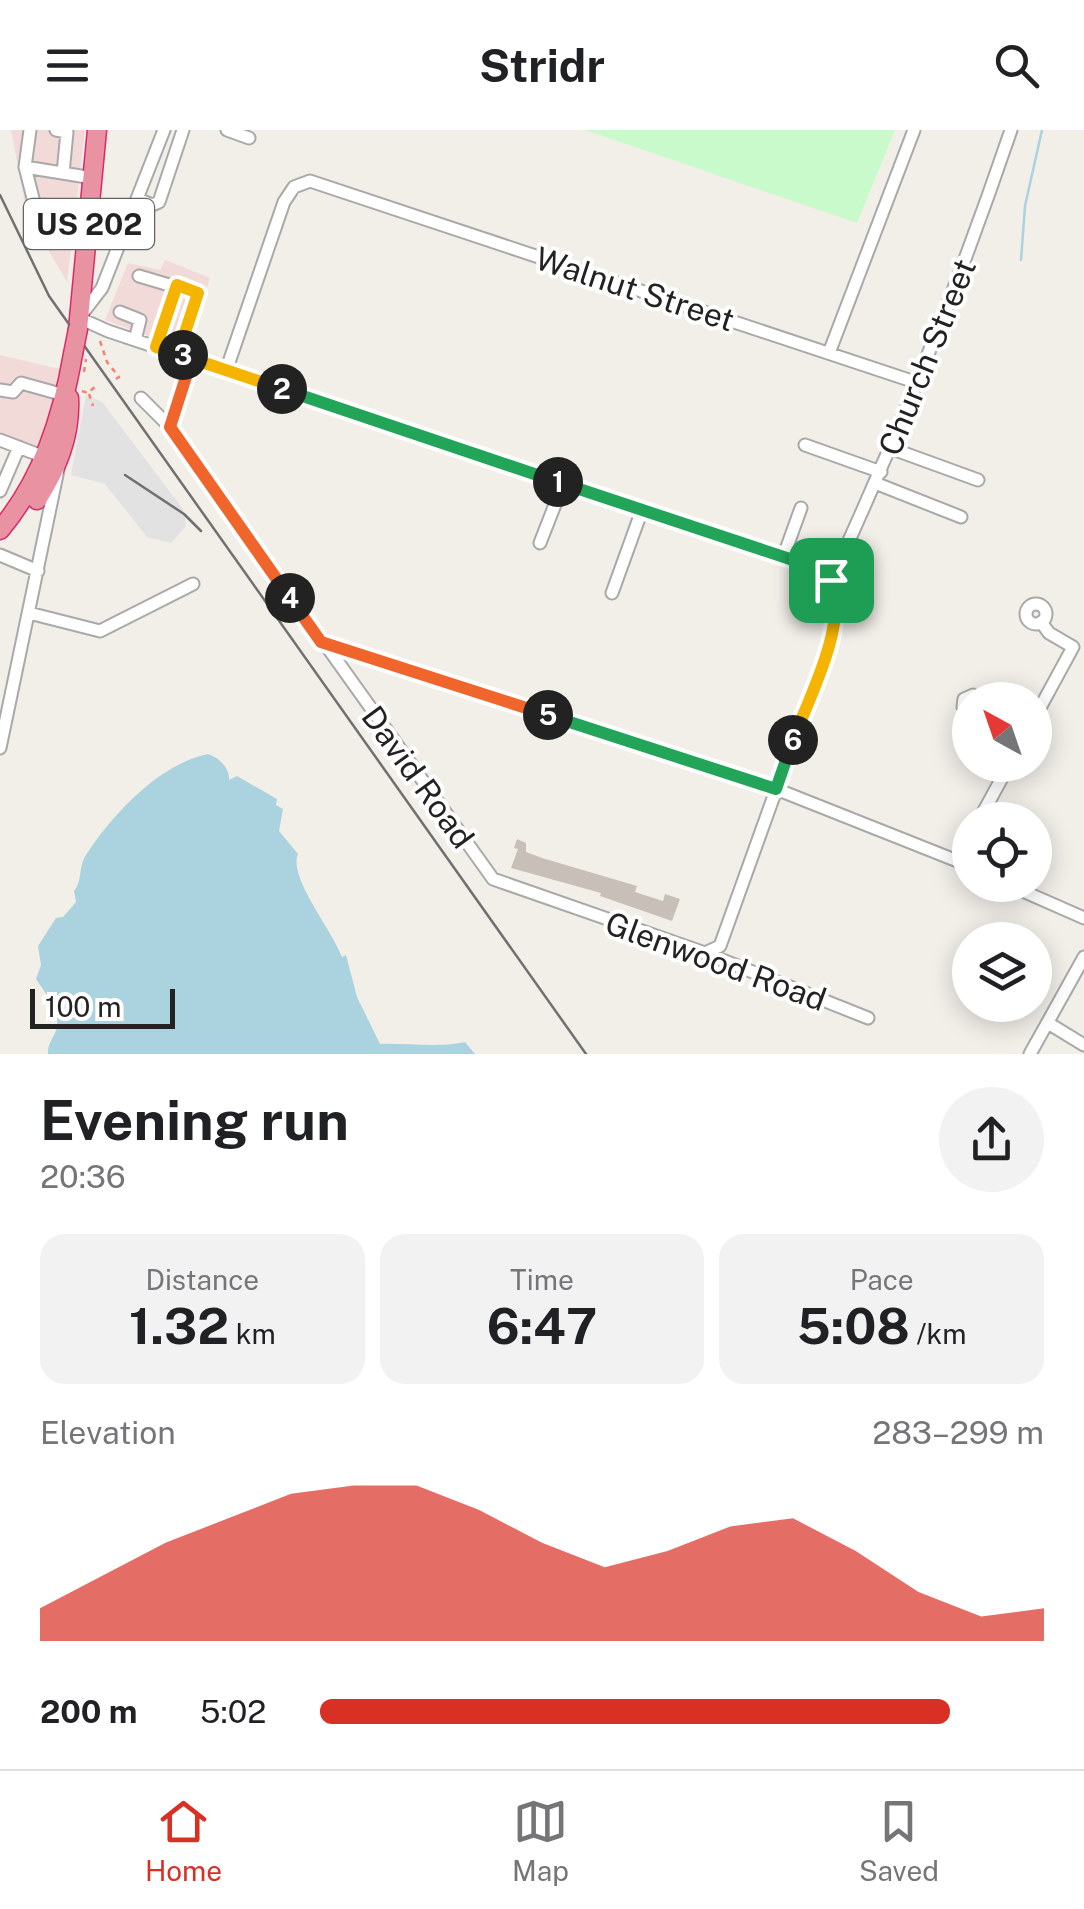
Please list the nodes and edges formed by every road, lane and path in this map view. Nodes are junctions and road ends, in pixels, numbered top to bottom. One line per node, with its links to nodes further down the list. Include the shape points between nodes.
1 (30, 130): 10 (street)
2 (56, 130): 11 (street, via 68,132)
3 (97, 130): 12 (highway, US 202)
4 (164, 130): 13 (street)
5 (184, 130): 13 (street, via 159,202)
6 (227, 130): 9 (street)
7 (914, 130): 23 (street)
8 (1011, 130): 28 (street, Church Street)
9 (249, 138)
10 (26, 166): 11 (street); 14 (street)
11 (63, 173): 12 (street)
12 (93, 178): 15 (highway, US 202)
13 (138, 199): 16 (street)
14 (36, 210)
15 (86, 257): 16 (street, via 96,264); 20 (highway, US 202)
16 (115, 259): 20 (street)
17 (139, 276): 18 (street)
18 (176, 287): 22 (street); 24 (street, via 198,293)
19 (120, 312): 21 (street, via 140,320)
20 (82, 329): 21 (street); 27 (path, via 106,350 119,377); 31 (highway, US 202, bridge)
21 (134, 340): 22 (street)
22 (156, 347): 24 (street)
23 (829, 353): 26 (street, Walnut Street, via 310,181 289,190); 28 (street, Walnut Street)
24 (178, 354): 25 (street)
25 (192, 358): 26 (street); 35 (street)
26 (226, 371): 43 (street)
27 (113, 381)
28 (918, 383): 39 (street, Church Street)
29 (97, 385): 32 (path)
30 (0, 390): 31 (street, via 12,392 21,383)
31 (71, 390): 32 (path); 40 (highway, US 202, via 70,416)
32 (88, 393): 34 (path)
33 (141, 398): 35 (street, David Road)
34 (92, 406)
35 (170, 427): 58 (street, David Road)
36 (0, 440): 38 (street)
37 (805, 445): 41 (street)
38 (19, 447): 40 (street); 44 (street)
39 (890, 448): 41 (street, Church Street); 42 (street)
40 (52, 460): 48 (highway); 50 (highway, US 202); 52 (street)
41 (878, 478): 47 (street); 53 (street, Church Street)
42 (978, 480)
43 (564, 484): 46 (street); 49 (street)
44 (0, 490)
45 (801, 508): 51 (street)
46 (642, 510): 51 (street); 55 (street)
47 (962, 517)
48 (0, 530)
49 (540, 543)
50 (0, 551): 52 (street)
51 (783, 558): 53 (street, via 817,568)
52 (38, 571): 56 (street)
53 (831, 580): 62 (street, via 838,595 836,623)
54 (193, 584): 56 (street, via 100,632)
55 (612, 594)
56 (29, 612): 60 (street)
57 (1042, 622): 59 (street, via 1073,647)
58 (321, 642): 62 (street); 65 (street, David Road, via 492,879)
59 (1052, 686)
60 (5, 700): 61 (street)
61 (0, 748)
62 (776, 789): 63 (street); 67 (street, via 720,946)
63 (952, 858)
64 (1048, 902): 66 (street)
65 (563, 905): 67 (street, Glenwood Road)
66 (1084, 918)
67 (705, 953): 70 (street, Glenwood Road)
68 (1084, 957): 69 (street)
69 (1052, 1015)
70 (868, 1018)
71 (1048, 1022): 72 (street); 73 (street)
72 (1084, 1045)
73 (1030, 1054)

